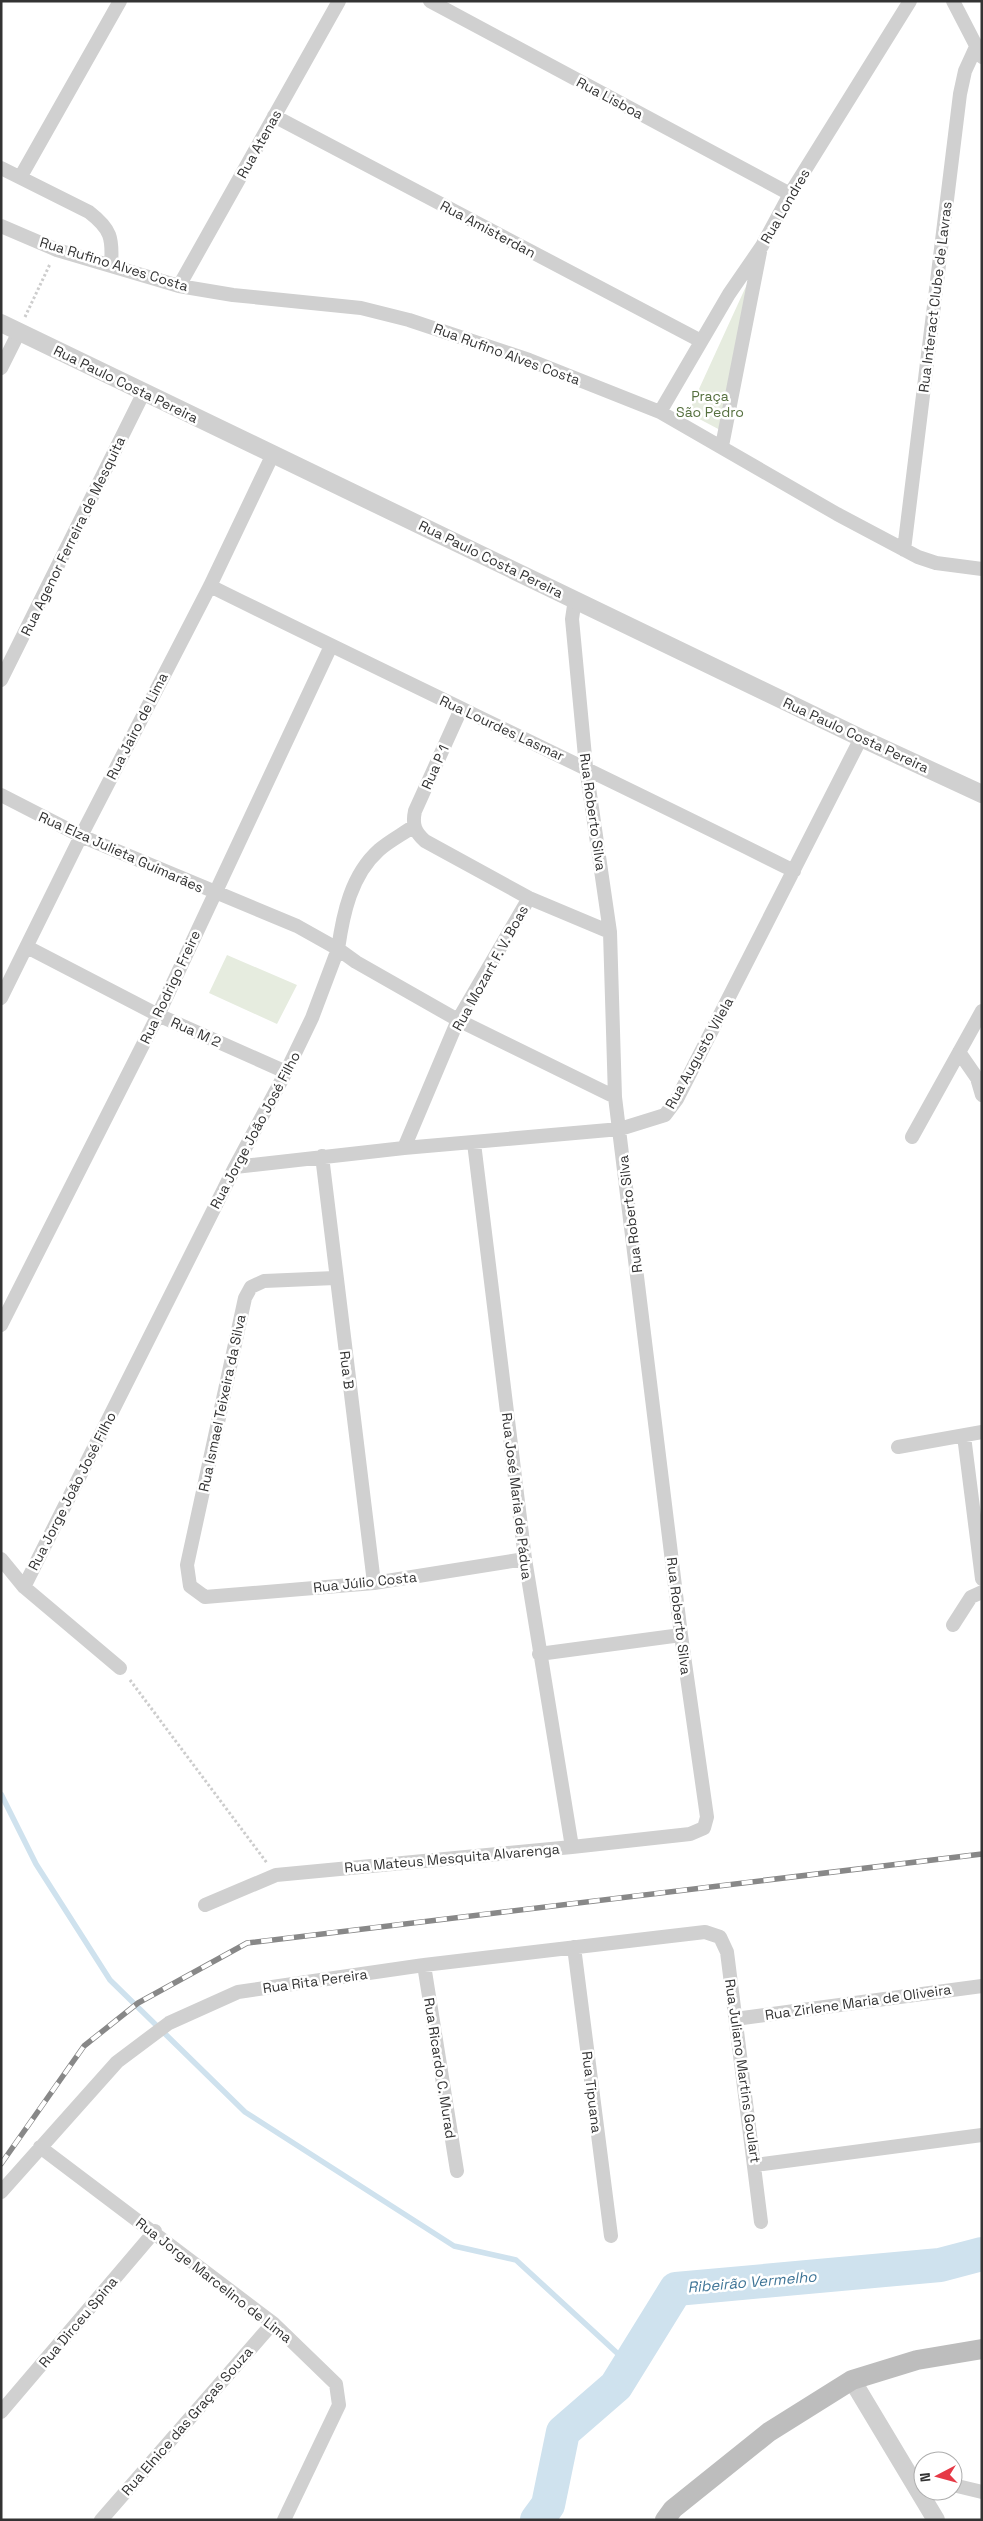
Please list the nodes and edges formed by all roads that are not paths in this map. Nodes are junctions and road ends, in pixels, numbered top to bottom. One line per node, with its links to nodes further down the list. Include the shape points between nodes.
1 (120, 1): 9 (street)
2 (339, 1): 7 (street, Rua Atenas)
3 (430, 1): 10 (street, Rua Lisboa)
4 (910, 1): 10 (street, Rua Londres)
5 (953, 1): 6 (street)
6 (979, 52): 23 (street, Rua Interact Clube de Lavras, via 964,71 960,94)
7 (274, 116): 14 (street, Rua Atenas); 17 (street, Rua Amisterdan)
8 (1, 168): 9 (street)
9 (21, 176): 13 (street, via 100,221 111,235)
10 (790, 194): 12 (street, Rua Londres)
11 (1, 226): 13 (street, Rua Rufino Alves Costa, via 57,250)
12 (762, 246): 17 (street, Rua Londres); 21 (street)
13 (111, 265): 14 (street, Rua Rufino Alves Costa)
14 (179, 286): 20 (street, Rua Rufino Alves Costa, via 361,308 410,320 530,360)
15 (1, 323): 16 (street, Rua Paulo Costa Pereira)
16 (18, 332): 18 (street); 19 (street, Rua Paulo Costa Pereira)
17 (701, 341): 20 (street, Rua Londres)
18 (1, 368)
19 (144, 392): 22 (street, Rua Paulo Costa Pereira); 28 (street, Rua Agenor Ferreira de Mesquita)
20 (660, 412): 21 (street, Rua Rufino Alves Costa)
21 (722, 446): 23 (street, Rua Rufino Alves Costa)
22 (273, 454): 25 (street, Rua Jairo de Lima); 26 (street, Rua Paulo Costa Pereira)
23 (904, 550): 24 (street, Rua Rufino Alves Costa, via 936,563)
24 (982, 569)
25 (210, 586): 27 (street, Rua Lourdes Lasmar); 35 (street, Rua Jairo de Lima)
26 (575, 599): 30 (street, Rua Paulo Costa Pereira); 31 (street, Rua Roberto Silva, via 572,619)
27 (331, 646): 29 (street, Rua Lourdes Lasmar); 37 (street, Rua Rodrigo Freire)
28 (1, 680)
29 (461, 709): 31 (street, Rua Lourdes Lasmar); 34 (street, Rua P 1, via 417,806)
30 (861, 738): 32 (street, Rua Paulo Costa Pereira); 36 (street, Rua Augusto Vilela)
31 (586, 767): 36 (street, Rua Lourdes Lasmar); 39 (street, Rua Roberto Silva)
32 (982, 794)
33 (1, 795): 35 (street, Rua Elza Julieta Guimarães)
34 (414, 826): 38 (street, via 425,841); 41 (street, Rua Jorge João José Filho, via 378,850 364,867 343,916)
35 (81, 836): 37 (street, Rua Elza Julieta Guimarães); 40 (street, Rua Jairo de Lima)
36 (794, 871): 50 (street, Rua Augusto Vilela, via 677,1099 665,1115)
37 (214, 894): 41 (street, Rua Elza Julieta Guimarães, via 298,926); 44 (street, Rua Rodrigo Freire)
38 (530, 898): 39 (street); 45 (street, Rua Mozart F. V. Boas)
39 (610, 932): 49 (street, Rua Roberto Silva)
40 (27, 947): 42 (street, Rua Jairo de Lima); 44 (street, Rua M 2)
41 (338, 949): 45 (street); 47 (street, Rua Jorge João José Filho, via 312,1018)
42 (1, 998)
43 (982, 1011): 46 (street)
44 (158, 1014): 47 (street, Rua M 2); 57 (street, Rua Rodrigo Freire)
45 (458, 1020): 49 (street); 53 (street, Rua Mozart F. V. Boas)
46 (959, 1052): 48 (street, via 976,1078); 51 (street)
47 (286, 1072): 55 (street, Rua Jorge João José Filho)
48 (982, 1095)
49 (615, 1097): 50 (street, Rua Roberto Silva)
50 (620, 1129): 52 (street, Rua Augusto Vilela); 70 (street, Rua Roberto Silva)
51 (912, 1137)
52 (474, 1143): 53 (street, Rua Augusto Vilela); 63 (street, Rua José Maria de Pádua)
53 (404, 1148): 54 (street, Rua Augusto Vilela)
54 (322, 1156): 55 (street, Rua Augusto Vilela); 56 (street, Rua B)
55 (235, 1167): 66 (street, Rua Jorge João José Filho)
56 (335, 1278): 65 (street, Rua B); 68 (street, Rua Ismael Teixeira da Silva, via 264,1281 251,1287 245,1298 187,1566 190,1586)
57 (1, 1325)
58 (982, 1432): 59 (street)
59 (964, 1436): 60 (street); 61 (street)
60 (898, 1447)
61 (979, 1534): 64 (street)
62 (1, 1559): 66 (street)
63 (525, 1559): 65 (street, Rua Júlio Costa); 71 (street, Rua José Maria de Pádua)
64 (982, 1579)
65 (374, 1583): 68 (street, Rua Júlio Costa)
66 (24, 1587): 72 (street)
67 (982, 1592): 69 (street, via 972,1596)
68 (205, 1597)
69 (953, 1625)
70 (681, 1636): 71 (street); 73 (street, Rua Roberto Silva, via 707,1817)
71 (538, 1654): 74 (street, Rua José Maria de Pádua)
72 (120, 1668)
73 (704, 1828): 74 (street, Rua Mateus Mesquita Alvarenga, via 690,1834)
74 (572, 1847): 75 (street, Rua Mateus Mesquita Alvarenga, via 276,1875)
75 (205, 1905)
76 (705, 1932): 77 (street, Rua Rita Pereira); 80 (street, Rua Juliano Martins Goulart, via 720,1937 727,1952)
77 (574, 1947): 78 (street, Rua Rita Pereira); 88 (street, Rua Tipuana)
78 (424, 1965): 82 (street, Rua Rita Pereira, via 238,1992 169,2023 117,2062); 84 (street, Rua Ricardo C. Murad)
79 (982, 1986): 80 (street, Rua Zirlene Maria de Oliveira)
80 (735, 2019): 83 (street, Rua Juliano Martins Goulart)
81 (982, 2135): 83 (street)
82 (40, 2147): 85 (street, Rua Rita Pereira); 87 (street, Rua Jorge Marcelino de Lima)
83 (755, 2165): 86 (street, Rua Juliano Martins Goulart)
84 (456, 2171)
85 (1, 2192)
86 (761, 2222)
87 (155, 2232): 89 (street, Rua Jorge Marcelino de Lima); 92 (street, Rua Dirceu Spina)
88 (611, 2236)
89 (272, 2323): 97 (street, Rua Elnice das Graças Souza); 98 (street, Rua Jorge Marcelino de Lima, via 336,2384 339,2404)
90 (982, 2349): 91 (main road, via 917,2360)
91 (852, 2380): 93 (street); 99 (main road, via 769,2432 673,2509)
92 (1, 2412)
93 (913, 2474)
94 (963, 2487): 95 (street)
95 (982, 2492)
96 (927, 2501): 100 (street)
97 (101, 2520)
98 (284, 2520)
99 (665, 2520)
100 (936, 2520)

